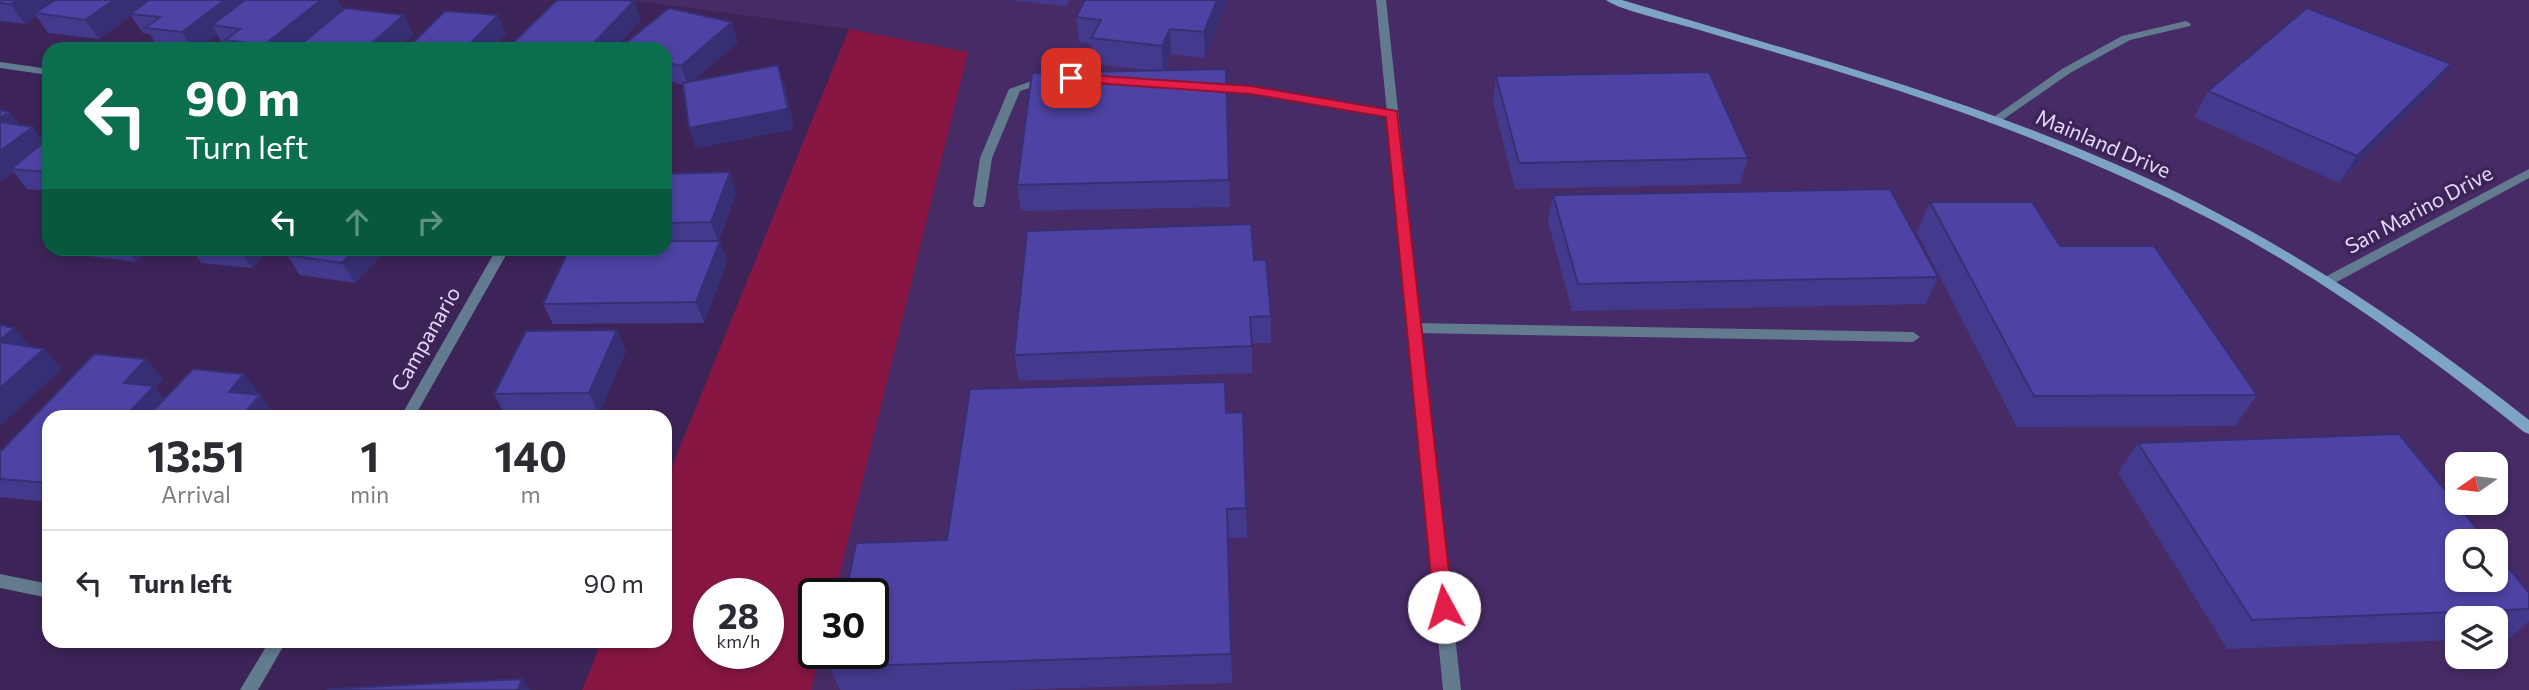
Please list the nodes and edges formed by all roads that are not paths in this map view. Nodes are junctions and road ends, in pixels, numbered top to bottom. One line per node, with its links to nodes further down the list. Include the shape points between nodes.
1 (1381, 0): 8 (street)
2 (1611, 0): 9 (main road, Mainland Drive)
3 (2186, 24): 9 (street, via 2126,38 2066,71)
4 (0, 65): 5 (street)
5 (42, 71)
6 (1057, 79): 11 (street, via 1015,89 986,158)
7 (1190, 85): 8 (street, via 1251,90)
8 (1393, 114): 14 (street)
9 (1994, 121): 13 (main road, Mainland Drive, via 2109,165 2194,205)
10 (2529, 173): 13 (street, San Marino Drive)
11 (979, 204)
12 (499, 256): 16 (street, Campanario)
13 (2328, 281): 17 (main road, Mainland Drive, via 2460,372)
14 (1415, 328): 15 (street); 22 (street)
15 (1913, 337)
16 (411, 410)
17 (2529, 428)
18 (0, 581): 19 (street)
19 (42, 590)
20 (273, 648): 21 (street)
21 (249, 690)
22 (1452, 690)

